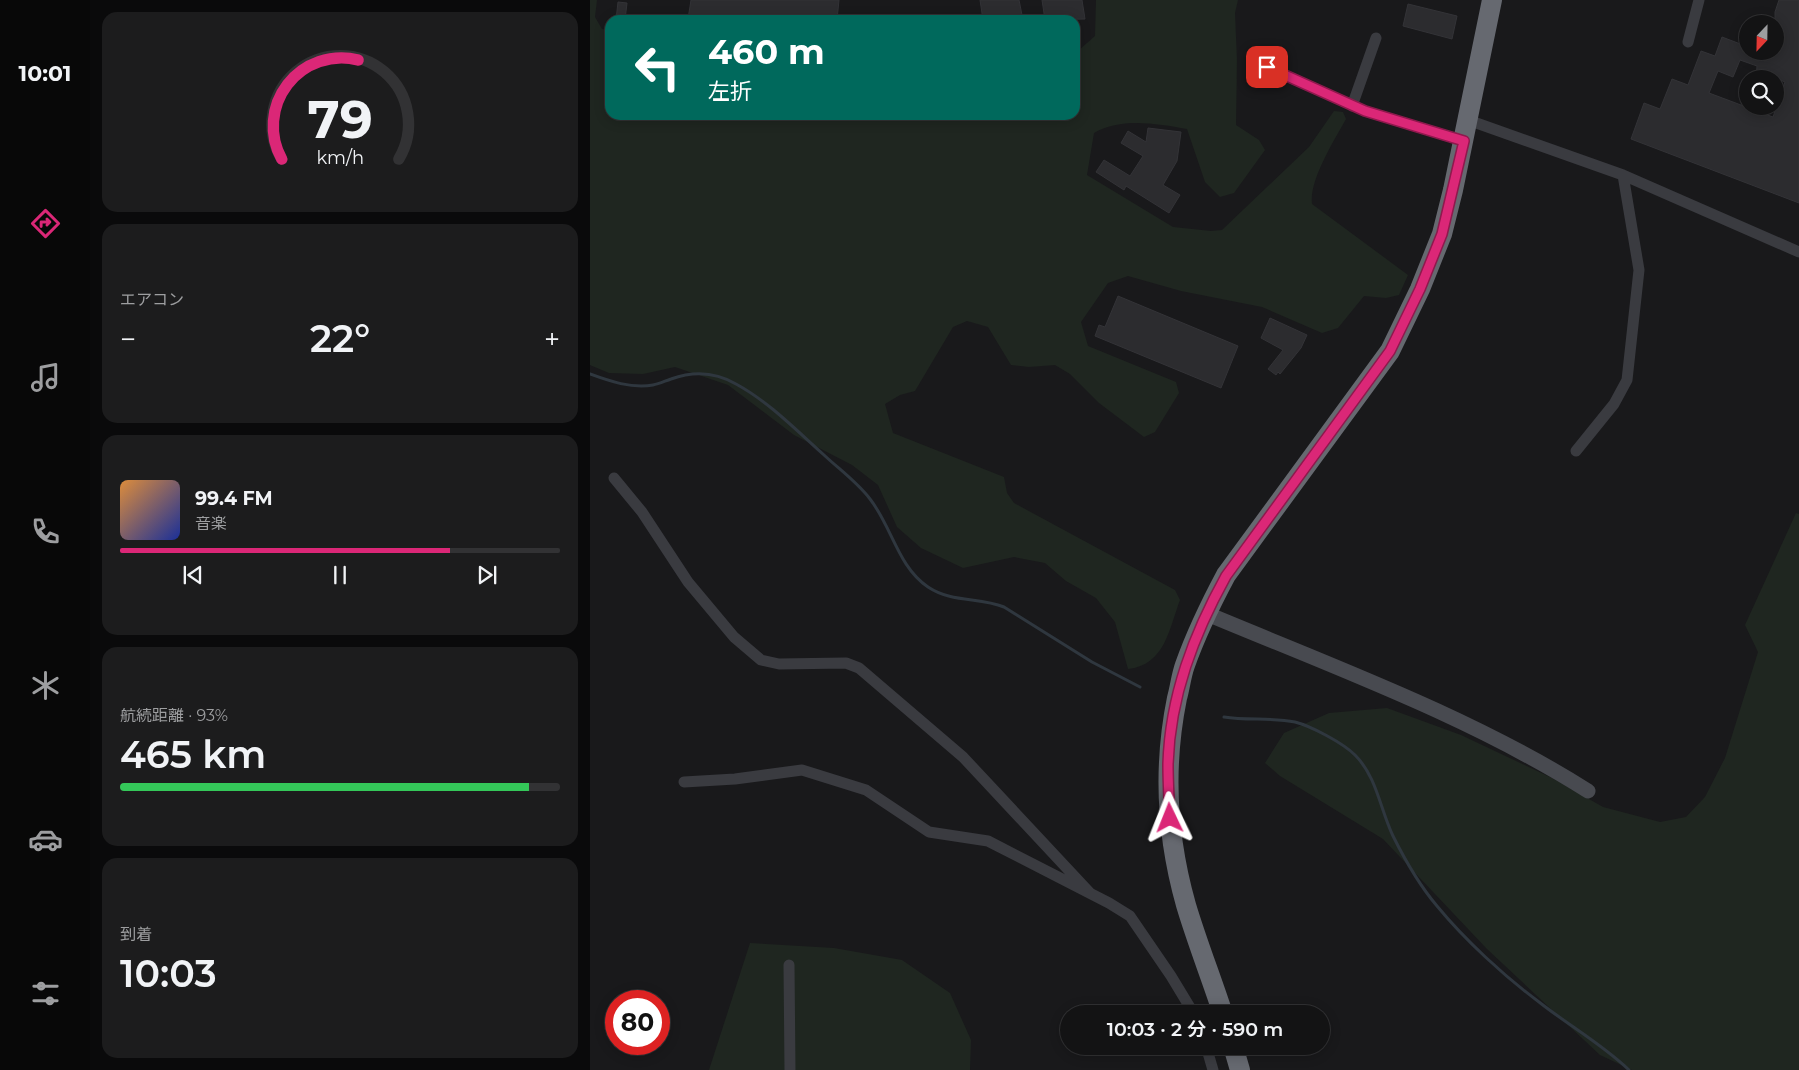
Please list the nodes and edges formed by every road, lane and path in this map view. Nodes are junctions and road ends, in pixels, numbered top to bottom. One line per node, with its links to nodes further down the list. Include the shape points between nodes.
1 (1492, 0): 7 (highway)
2 (1699, 0): 4 (street)
3 (1376, 38): 6 (street)
4 (1688, 42)
5 (1267, 67): 6 (street)
6 (1352, 106): 8 (street)
7 (1468, 120): 8 (highway); 9 (street)
8 (1464, 141): 13 (highway, via 1442,234 1390,351 1226,576)
9 (1623, 174): 10 (street); 11 (street, via 1639,270 1627,380 1614,404)
10 (1799, 252)
11 (1576, 451)
12 (614, 478): 16 (street, via 642,512 688,582 734,637 761,660 779,664 846,663 859,668 963,757)
13 (1206, 613): 15 (street, via 1433,708 1550,767); 19 (highway, via 1184,667 1168,764 1175,858 1186,905)
14 (684, 782): 16 (street, via 802,770 866,790 929,832 988,840)
15 (1588, 791)
16 (1090, 893): 18 (street, via 1130,916)
17 (789, 965): 22 (street)
18 (1188, 1005)
19 (1219, 1005)
20 (1209, 1055): 23 (street)
21 (1236, 1055): 24 (highway)
22 (790, 1070)
23 (1213, 1070)
24 (1240, 1070)

